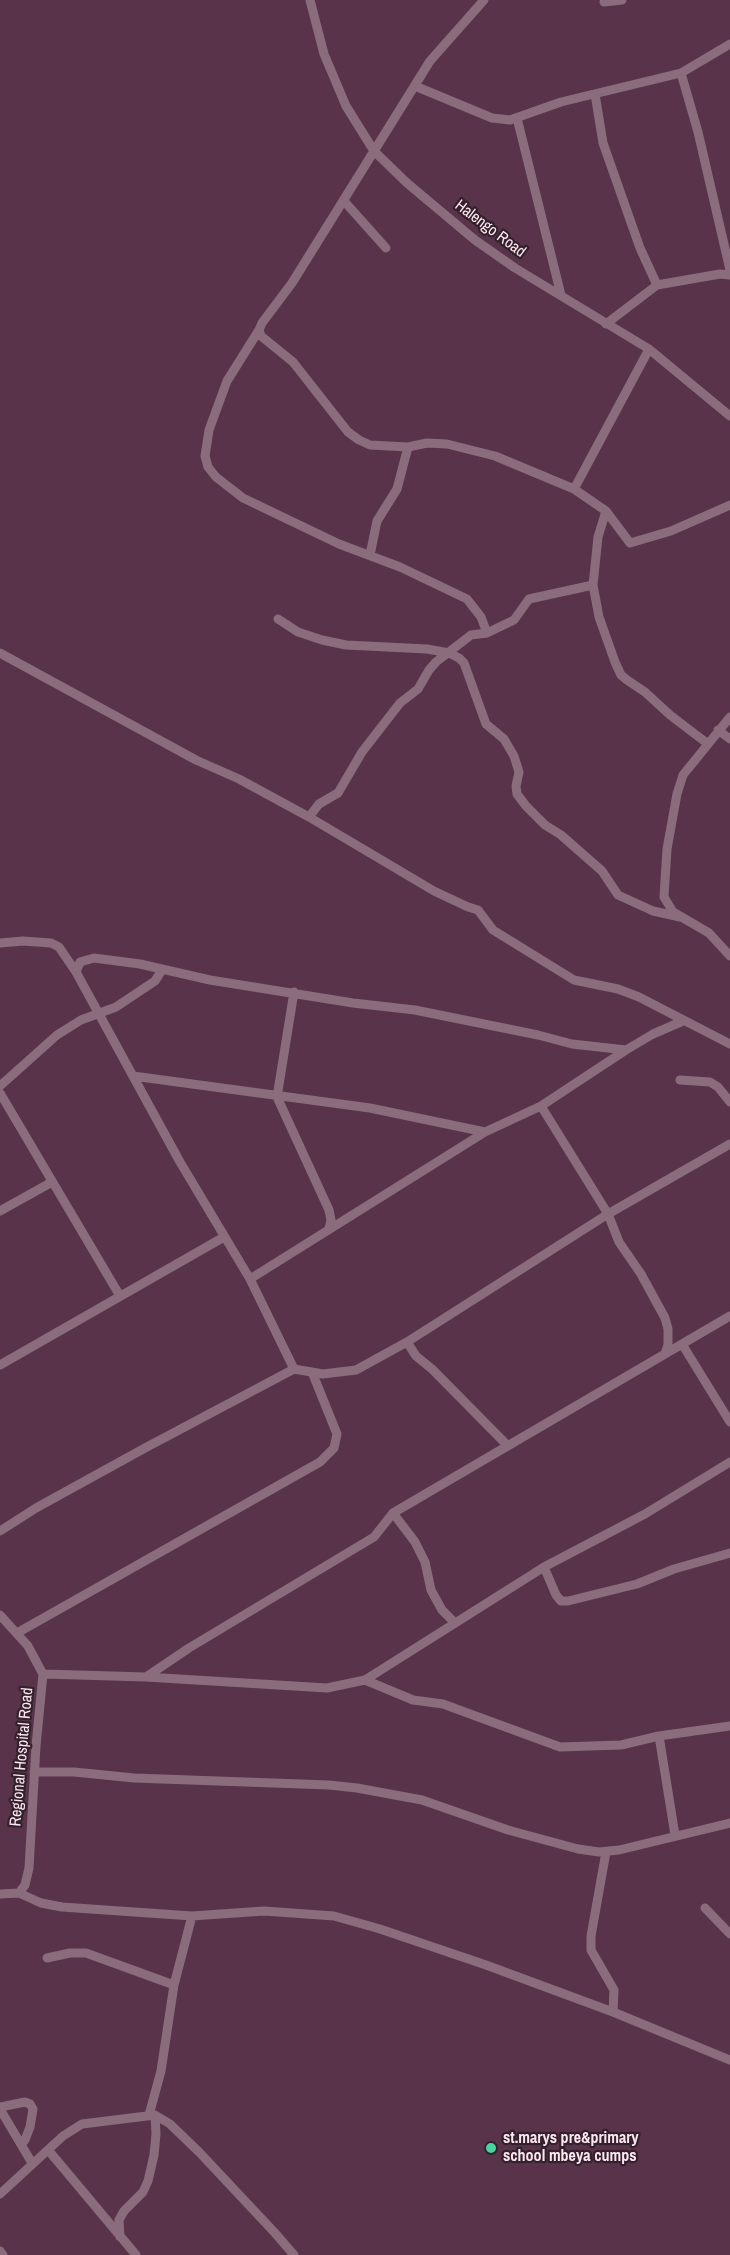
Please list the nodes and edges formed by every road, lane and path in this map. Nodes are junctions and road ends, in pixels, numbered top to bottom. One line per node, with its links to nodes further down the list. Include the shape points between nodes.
1 (310, 0): 10 (street, Halengo Road, via 324,54 346,106)
2 (484, 0): 7 (street, via 430,61)
3 (622, 0): 4 (street)
4 (604, 2)
5 (730, 44): 6 (street)
6 (681, 73): 8 (street); 13 (street)
7 (415, 86): 9 (street, via 492,118 505,121); 10 (street)
8 (595, 94): 9 (street); 14 (street, via 603,143)
9 (517, 117): 15 (street)
10 (374, 151): 11 (street); 15 (street, Halengo Road, via 475,240)
11 (344, 201): 12 (street); 17 (street)
12 (386, 248)
13 (730, 270): 14 (street)
14 (657, 285): 16 (street)
15 (561, 294): 16 (street, Halengo Road)
16 (606, 324): 18 (street, Halengo Road)
17 (260, 330): 20 (street, via 268,343 293,362 348,432 370,445); 24 (street, via 226,381 209,430 205,456 208,467 243,498)
18 (649, 349): 19 (street, Halengo Road); 21 (street)
19 (730, 416)
20 (408, 447): 21 (street, via 447,444 495,456); 24 (street, via 397,489 377,521)
21 (574, 489): 23 (street)
22 (730, 505): 23 (street, via 671,531 630,543)
23 (606, 512): 25 (street, via 598,537)
24 (370, 555): 27 (street, via 467,599)
25 (594, 585): 27 (street, via 529,599 514,620); 33 (street, via 599,617 621,675)
26 (278, 619): 29 (street, via 298,632 346,645 427,649)
27 (487, 633): 29 (street, via 471,635)
28 (0, 653): 34 (street)
29 (449, 654): 34 (street, via 429,670 418,689 393,711 338,793 319,804); 35 (street, via 464,663 486,724 504,739 514,756 519,772 517,794 526,806 602,871 618,895 653,912)
30 (730, 717): 31 (street)
31 (718, 729): 32 (street); 33 (street)
32 (730, 739)
33 (708, 744): 35 (street, via 683,775 672,821 664,897)
34 (309, 817): 42 (street, via 434,891 478,910 493,930 574,980 618,989)
35 (680, 918): 37 (street, via 708,933)
36 (0, 943): 39 (street, via 51,943 59,947)
37 (730, 956)
38 (162, 969): 39 (street, via 93,958 80,962); 40 (street); 41 (street, via 144,989 116,1007)
39 (76, 972): 41 (street)
40 (294, 992): 44 (street, via 415,1010 572,1044); 49 (street)
41 (98, 1012): 45 (street); 47 (street, via 57,1035)
42 (683, 1021): 43 (street); 44 (street)
43 (730, 1044)
44 (626, 1050): 51 (street)
45 (133, 1076): 49 (street); 58 (street)
46 (681, 1080): 50 (street, via 710,1082)
47 (0, 1086)
48 (0, 1093): 54 (street)
49 (278, 1097): 52 (street, via 380,1110); 57 (street, via 329,1210)
50 (730, 1102)
51 (542, 1106): 52 (street); 56 (street)
52 (485, 1132): 57 (street)
53 (730, 1144): 56 (street)
54 (52, 1182): 55 (street); 60 (street)
55 (0, 1211)
56 (608, 1214): 62 (street); 64 (street, via 619,1242 665,1318)
57 (328, 1229): 59 (street)
58 (224, 1237): 59 (street); 60 (street)
59 (250, 1279): 66 (street)
60 (120, 1296): 65 (street)
61 (730, 1316): 63 (street)
62 (407, 1342): 67 (street, via 356,1370); 69 (street, via 416,1356)
63 (682, 1344): 64 (street); 68 (street)
64 (665, 1354): 69 (street)
65 (0, 1365)
66 (294, 1369): 67 (street); 72 (street)
67 (312, 1372): 77 (street, via 337,1434 334,1448 320,1462)
68 (730, 1422)
69 (508, 1446): 71 (street)
70 (730, 1462): 74 (street, via 645,1514)
71 (393, 1513): 76 (street, via 415,1542 442,1610); 79 (street, via 374,1537)
72 (0, 1531)
73 (730, 1553): 74 (street, via 636,1584 568,1601 556,1595)
74 (543, 1567): 76 (street)
75 (0, 1616): 77 (street, Regional Hospital Road)
76 (455, 1623): 80 (street)
77 (17, 1633): 78 (street, Regional Hospital Road)
78 (43, 1674): 79 (street); 83 (street, Regional Hospital Road)
79 (146, 1677): 80 (street, via 327,1688)
80 (365, 1680): 82 (street, via 413,1700 443,1704 560,1747 621,1745)
81 (730, 1726): 82 (street)
82 (659, 1736): 85 (street)
83 (34, 1772): 86 (street, via 357,1788 422,1800 508,1830 578,1849); 87 (street, Regional Hospital Road, via 28,1868)
84 (730, 1823): 85 (street)
85 (675, 1835): 86 (street)
86 (606, 1852): 94 (street, via 591,1950 614,1990)
87 (19, 1893): 88 (street); 90 (street, via 41,1903 62,1906)
88 (0, 1894)
89 (705, 1908): 91 (street)
90 (192, 1917): 93 (street); 94 (street, via 264,1911 334,1916 486,1965)
91 (730, 1934)
92 (47, 1958): 93 (street, via 86,1953)
93 (174, 1985): 97 (street)
94 (613, 2012): 95 (street)
95 (730, 2060)
96 (0, 2108): 98 (street); 98 (street, via 30,2104 30,2127)
97 (152, 2115): 99 (street, via 82,2124); 102 (street, via 156,2134 148,2181 123,2211); 106 (street, via 170,2124 200,2152)
98 (22, 2143): 100 (street)
99 (49, 2151): 100 (street); 102 (street)
100 (32, 2163): 101 (street)
101 (0, 2194)
102 (120, 2237): 105 (street)
103 (0, 2251): 104 (street)
104 (3, 2255)
105 (136, 2255)
106 (294, 2255)

